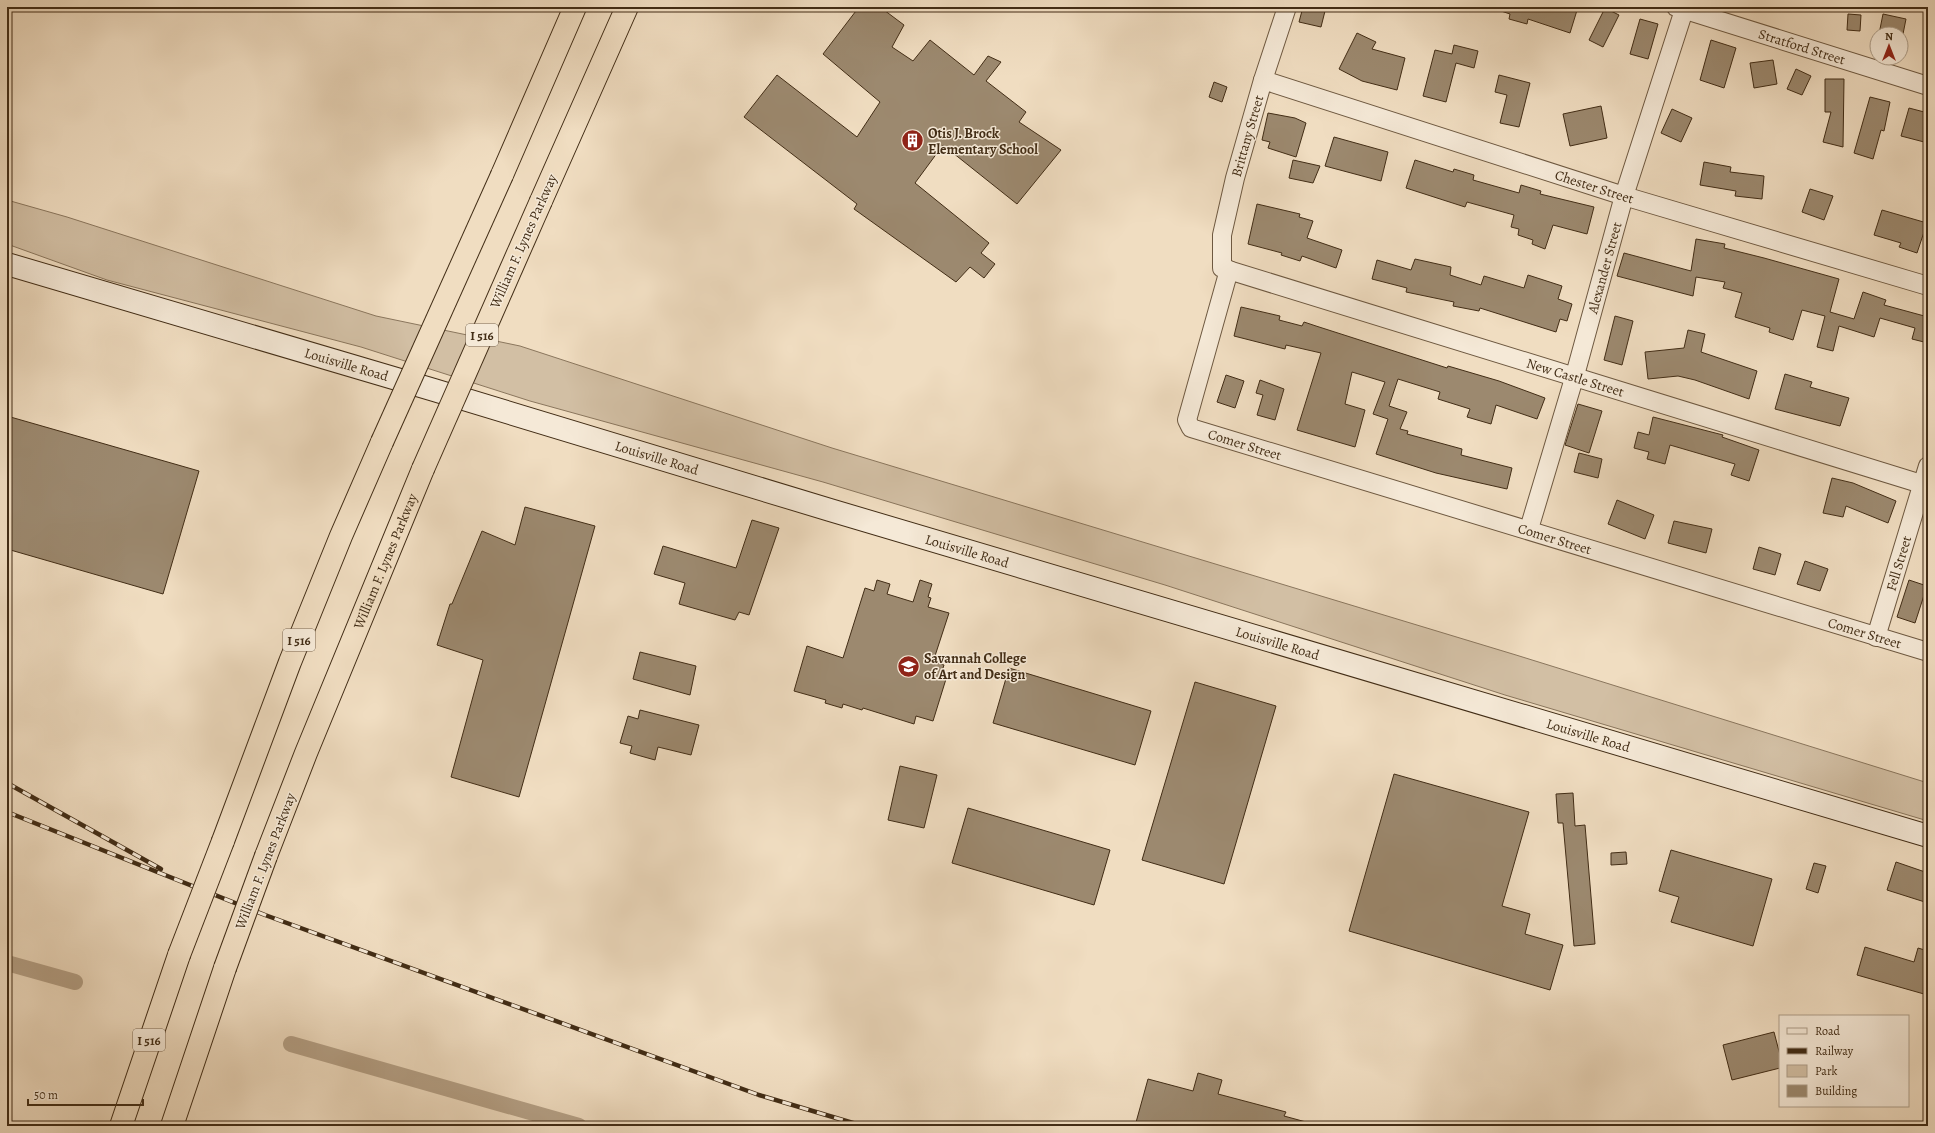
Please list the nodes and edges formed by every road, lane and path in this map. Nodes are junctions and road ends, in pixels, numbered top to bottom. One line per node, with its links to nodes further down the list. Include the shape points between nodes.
1 (575, 7): 19 (highway, I 516, bridge, via 341,536 290,662 179,955)
2 (627, 7): 20 (highway, William F. Lynes Parkway / I 516, bridge, via 423,469 312,739 225,968)
3 (1287, 7): 5 (street, Brittany Street)
4 (1682, 8): 6 (street, Stratford Street); 7 (street, Alexander Street)
5 (1263, 80): 7 (street, Chester Street); 9 (street, Brittany Street, via 1235,178 1222,235)
6 (1928, 86)
7 (1624, 196): 10 (street, Chester Street); 11 (street, Alexander Street)
8 (7, 264): 18 (main road, Louisville Road)
9 (1226, 269): 11 (street, New Castle Street); 12 (street, Brittany Street)
10 (1928, 286)
11 (1575, 376): 14 (street, New Castle Street); 15 (street, Alexander Street)
12 (1187, 420): 15 (street, Comer Street, via 1191,428)
13 (1928, 466): 14 (street, Fell Street)
14 (1925, 485): 16 (street, Fell Street)
15 (1529, 529): 16 (street, Comer Street)
16 (1876, 637): 17 (street, Comer Street)
17 (1928, 652)
18 (1928, 836)
19 (121, 1126)
20 (172, 1126)

